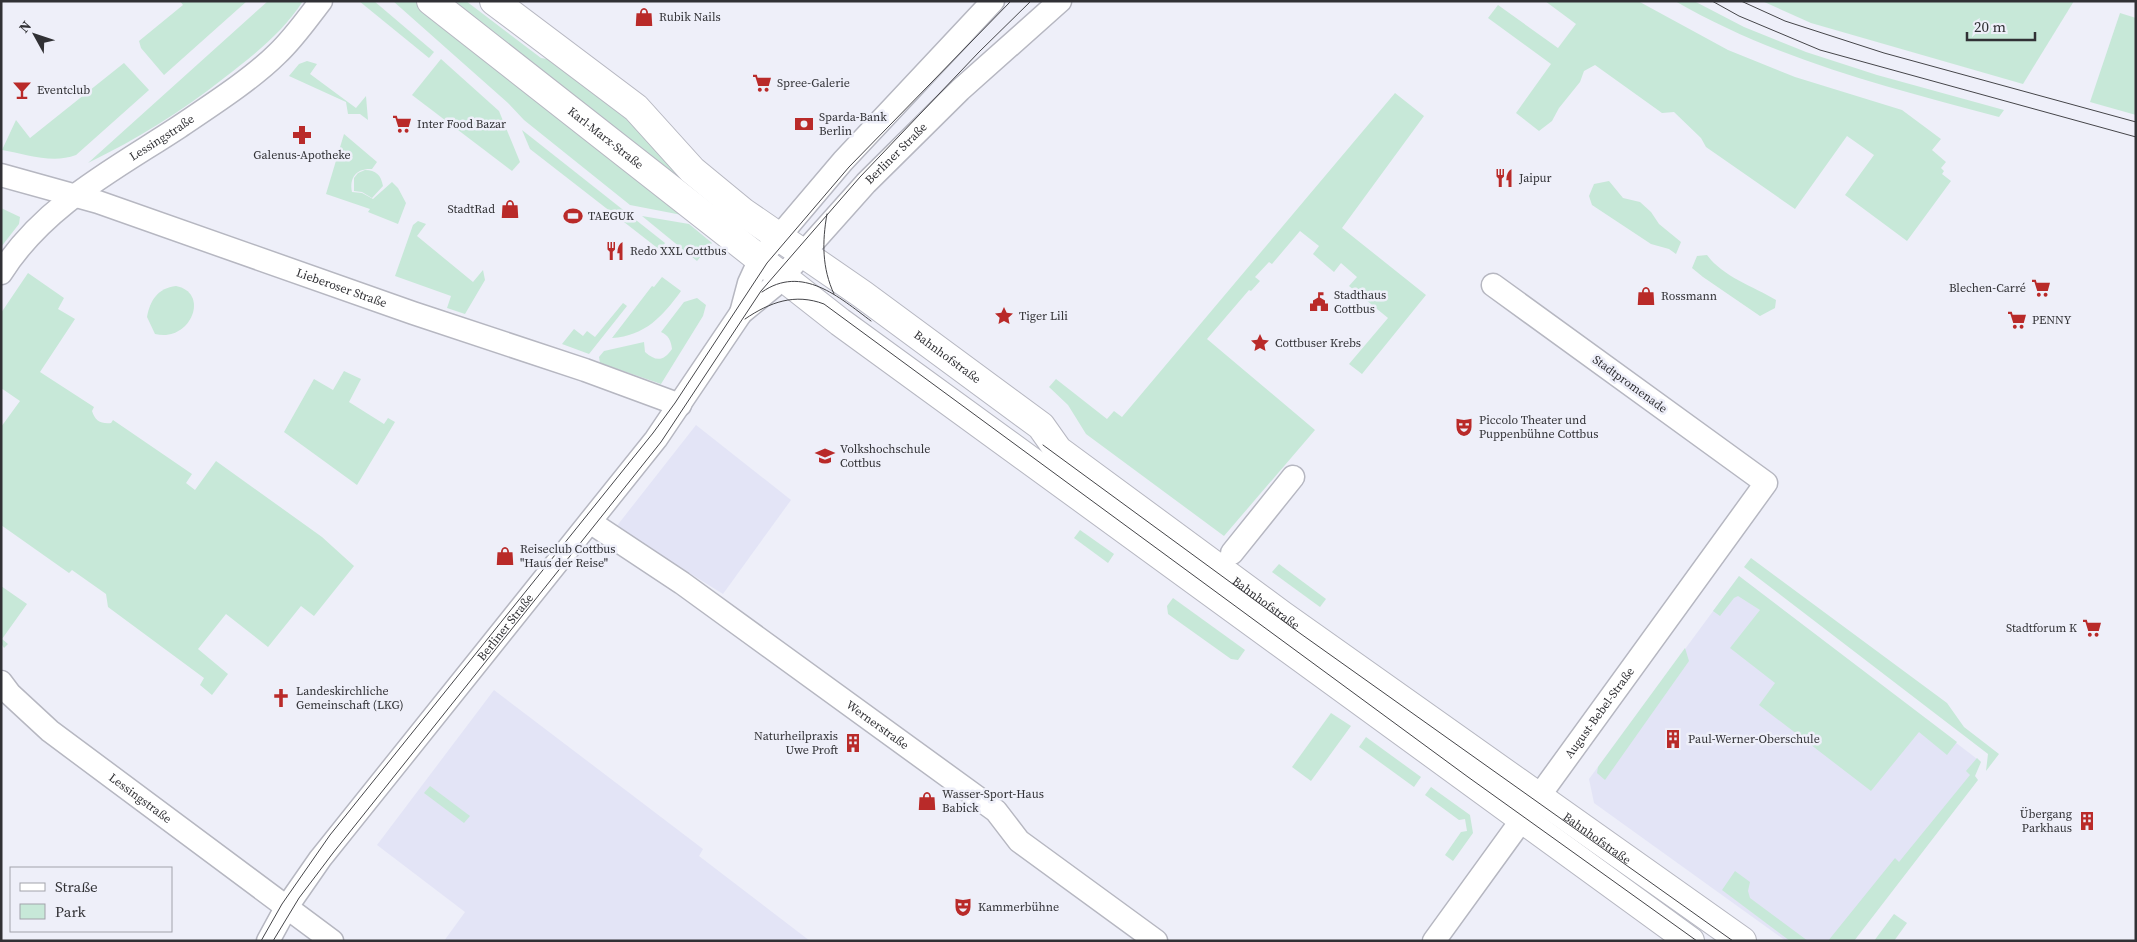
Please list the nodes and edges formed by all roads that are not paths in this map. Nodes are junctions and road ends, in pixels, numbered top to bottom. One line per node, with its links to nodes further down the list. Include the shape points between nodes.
1 (322, 1): 7 (street, Lessingstraße, via 276,55 253,73 182,125)
2 (431, 1): 10 (street, Karl-Marx-Straße)
3 (494, 1): 8 (street, via 636,108 692,170 743,212)
4 (993, 1): 8 (street, Berliner Straße, via 843,162)
5 (1060, 1): 9 (street, Berliner Straße, via 953,96 860,188)
6 (1, 175): 7 (street, Lieberoser Straße)
7 (73, 195): 11 (street, Lessingstraße, via 34,230); 15 (street, Lieberoser Straße)
8 (779, 236): 9 (street); 10 (street, Berliner Straße)
9 (802, 252): 12 (street, Berliner Straße); 21 (street, Bahnhofstraße, via 1041,426 1058,450 1234,580)
10 (760, 259): 12 (street, Karl-Marx-Straße); 14 (street, Berliner Straße)
11 (1, 272)
12 (782, 275): 14 (street, Berliner Straße); 21 (street, Bahnhofstraße, via 846,326 1289,651)
13 (1493, 285): 17 (street, Stadtpromenade)
14 (741, 313): 15 (street, Berliner Straße)
15 (680, 405): 18 (street, Berliner Straße)
16 (1293, 477): 19 (street)
17 (1766, 483): 21 (street, August-Bebel-Straße)
18 (590, 522): 22 (street, Berliner Straße, via 320,859); 25 (street, Wernerstraße, via 730,618 996,811 1019,841)
19 (1232, 553)
20 (1, 682): 22 (street, Lessingstraße, via 50,731)
21 (1529, 807): 26 (street, August-Bebel-Straße); 27 (street, Bahnhofstraße); 28 (street, Bahnhofstraße)
22 (286, 908): 23 (street, Berliner Straße); 24 (street, Lessingstraße)
23 (268, 941)
24 (332, 941)
25 (1156, 941)
26 (1434, 941)
27 (1690, 941)
28 (1742, 941)

